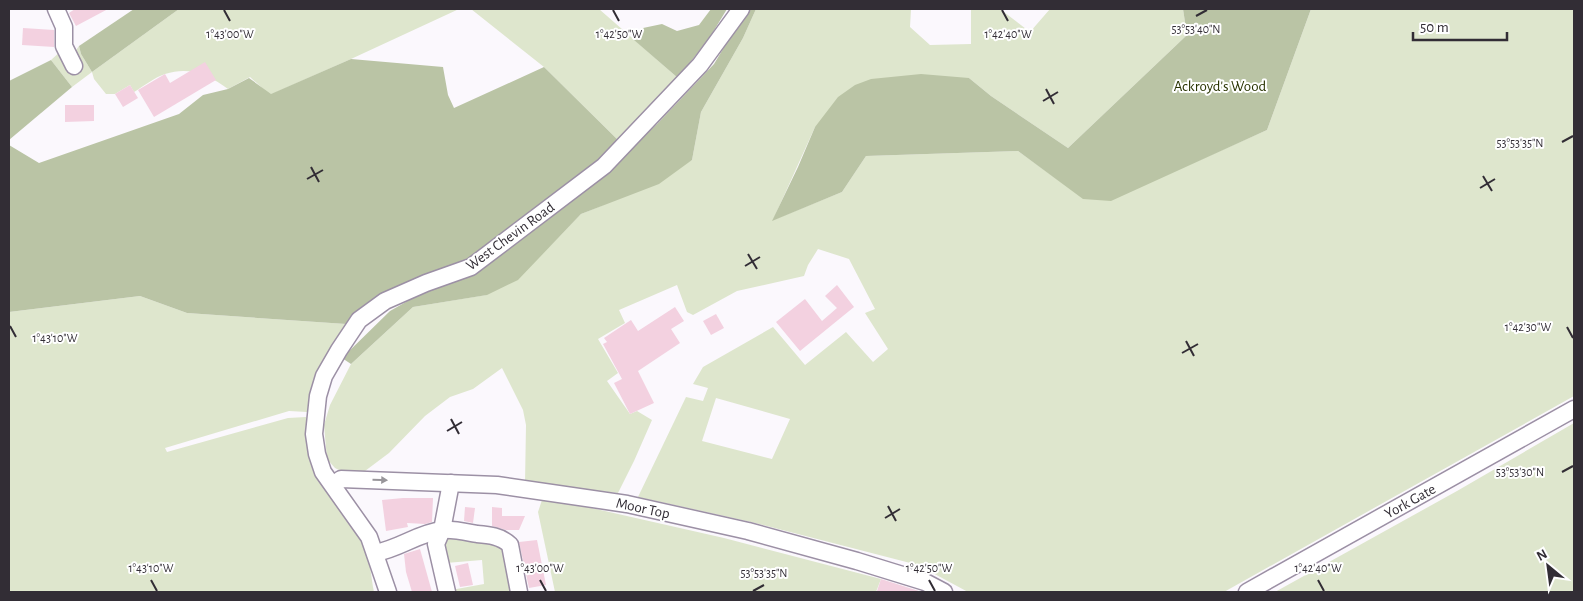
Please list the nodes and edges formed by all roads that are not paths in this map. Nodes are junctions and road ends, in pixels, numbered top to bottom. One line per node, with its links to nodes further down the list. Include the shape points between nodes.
1 (741, 9): 6 (street, West Chevin Road, via 700,66 604,166 471,267 385,301 359,320 324,376 318,396 314,434 317,454 323,472)
2 (48, 11): 3 (street, via 64,26 64,46)
3 (74, 66)
4 (1574, 409): 13 (street, York Gate)
5 (451, 483): 6 (street, Moor Top, one-way to 5, via 341,479); 7 (street); 12 (street, Moor Top, via 497,485 627,504 748,531 857,561 925,582)
6 (333, 485): 8 (street, West Chevin Road, via 358,519)
7 (442, 530): 8 (street); 10 (street, via 436,544); 11 (street, via 493,536 506,541 510,545)
8 (375, 553): 9 (street, West Chevin Road)
9 (388, 592)
10 (447, 592)
11 (519, 592)
12 (944, 592)
13 (1247, 592)

